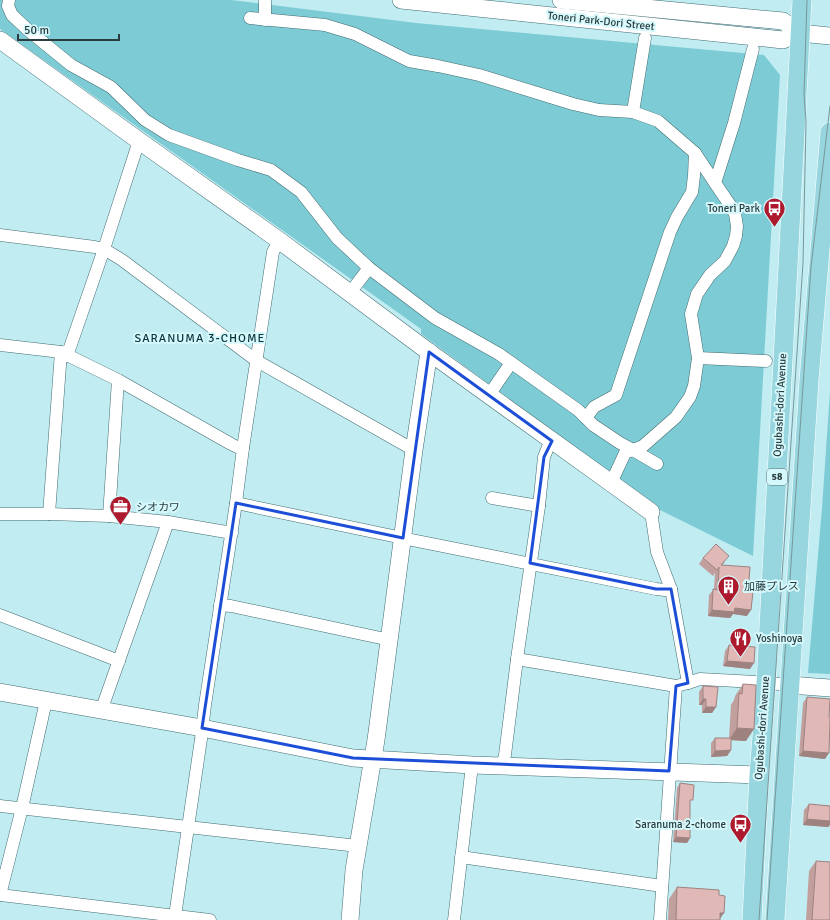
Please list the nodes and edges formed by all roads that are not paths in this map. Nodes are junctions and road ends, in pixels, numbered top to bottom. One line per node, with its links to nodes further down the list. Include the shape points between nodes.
1 (9, 0): 14 (street, via 8,6 12,15 28,30 71,65 111,87 145,120)
2 (265, 0): 7 (street)
3 (401, 0): 8 (street, Toneri Park-Dori Street, via 783,40)
4 (561, 0): 8 (street, Toneri Park-Dori Street, via 783,22)
5 (802, 0): 8 (main road, 58)
6 (250, 18): 7 (street)
7 (265, 20): 13 (street, via 324,25 355,34 409,61 479,74 599,110)
8 (800, 33): 9 (street, Toneri Park-Dori Street); 57 (main road, Ogubashi-dori Avenue / 58)
9 (830, 36)
10 (645, 38): 13 (street)
11 (0, 40): 14 (street)
12 (753, 49): 17 (street)
13 (633, 112): 16 (street, via 658,121)
14 (144, 132): 19 (street); 20 (street); 21 (street, via 169,135 271,170 301,192 337,238)
15 (830, 132): 58 (main road, 58, via 809,380)
16 (695, 154): 17 (street); 32 (street, via 692,192 670,232 616,395 594,407)
17 (715, 183): 26 (street, via 735,214 737,226 733,246 697,294 692,314)
18 (0, 235): 20 (street)
19 (280, 241): 24 (street); 27 (street, via 273,252)
20 (104, 249): 25 (street); 27 (street)
21 (369, 268): 22 (street); 29 (street, via 435,318)
22 (356, 285)
23 (0, 345): 25 (street)
24 (429, 352): 31 (street); 35 (street)
25 (64, 354): 30 (street); 44 (street)
26 (698, 358): 28 (street); 36 (street, via 690,397 676,417 643,446)
27 (257, 360): 34 (street); 35 (street)
28 (766, 362)
29 (511, 363): 31 (street); 32 (street)
30 (118, 380): 34 (street, via 231,444); 45 (street)
31 (489, 395): 33 (street)
32 (586, 418): 36 (street)
33 (552, 441): 38 (street); 41 (street, via 544,457)
34 (243, 448): 40 (street)
35 (414, 450): 48 (street)
36 (633, 450): 37 (street); 38 (street, via 625,453)
37 (657, 464)
38 (610, 483): 42 (street)
39 (492, 498): 41 (street)
40 (236, 504): 47 (street); 48 (street)
41 (538, 506): 49 (street)
42 (651, 512): 50 (street, via 657,552)
43 (0, 514): 44 (street)
44 (49, 514): 45 (street)
45 (109, 516): 46 (street)
46 (168, 522): 47 (street); 55 (street)
47 (232, 533): 51 (street)
48 (404, 538): 49 (street); 53 (street)
49 (530, 563): 50 (street, via 656,589); 54 (street)
50 (671, 589): 56 (street)
51 (220, 605): 53 (street); 64 (street)
52 (0, 615): 55 (street)
53 (390, 640): 65 (street)
54 (517, 660): 59 (street); 67 (street)
55 (119, 661): 63 (street)
56 (688, 683): 57 (street, via 700,679); 59 (street)
57 (766, 683): 58 (street); 69 (main road, Ogubashi-dori Avenue / 58)
58 (790, 685): 60 (street); 84 (main road, 58)
59 (676, 686): 68 (street)
60 (830, 688)
61 (0, 692): 62 (street)
62 (46, 701): 63 (street); 71 (street)
63 (101, 711): 64 (street)
64 (202, 728): 65 (street, via 354,758); 72 (street)
65 (374, 759): 66 (street); 73 (street)
66 (472, 765): 67 (street); 74 (street)
67 (502, 766): 68 (street)
68 (670, 771): 69 (street); 75 (street)
69 (759, 775): 83 (main road, Ogubashi-dori Avenue / 58)
70 (0, 806): 71 (street)
71 (22, 808): 72 (street); 76 (street)
72 (188, 826): 73 (street); 78 (street)
73 (358, 846): 80 (street)
74 (461, 858): 75 (street); 81 (street)
75 (662, 886): 82 (street)
76 (0, 895): 77 (street)
77 (109, 914): 78 (street)
78 (175, 916): 79 (street)
79 (210, 920)
80 (350, 920)
81 (454, 920)
82 (660, 920)
83 (752, 920)
84 (776, 920)

